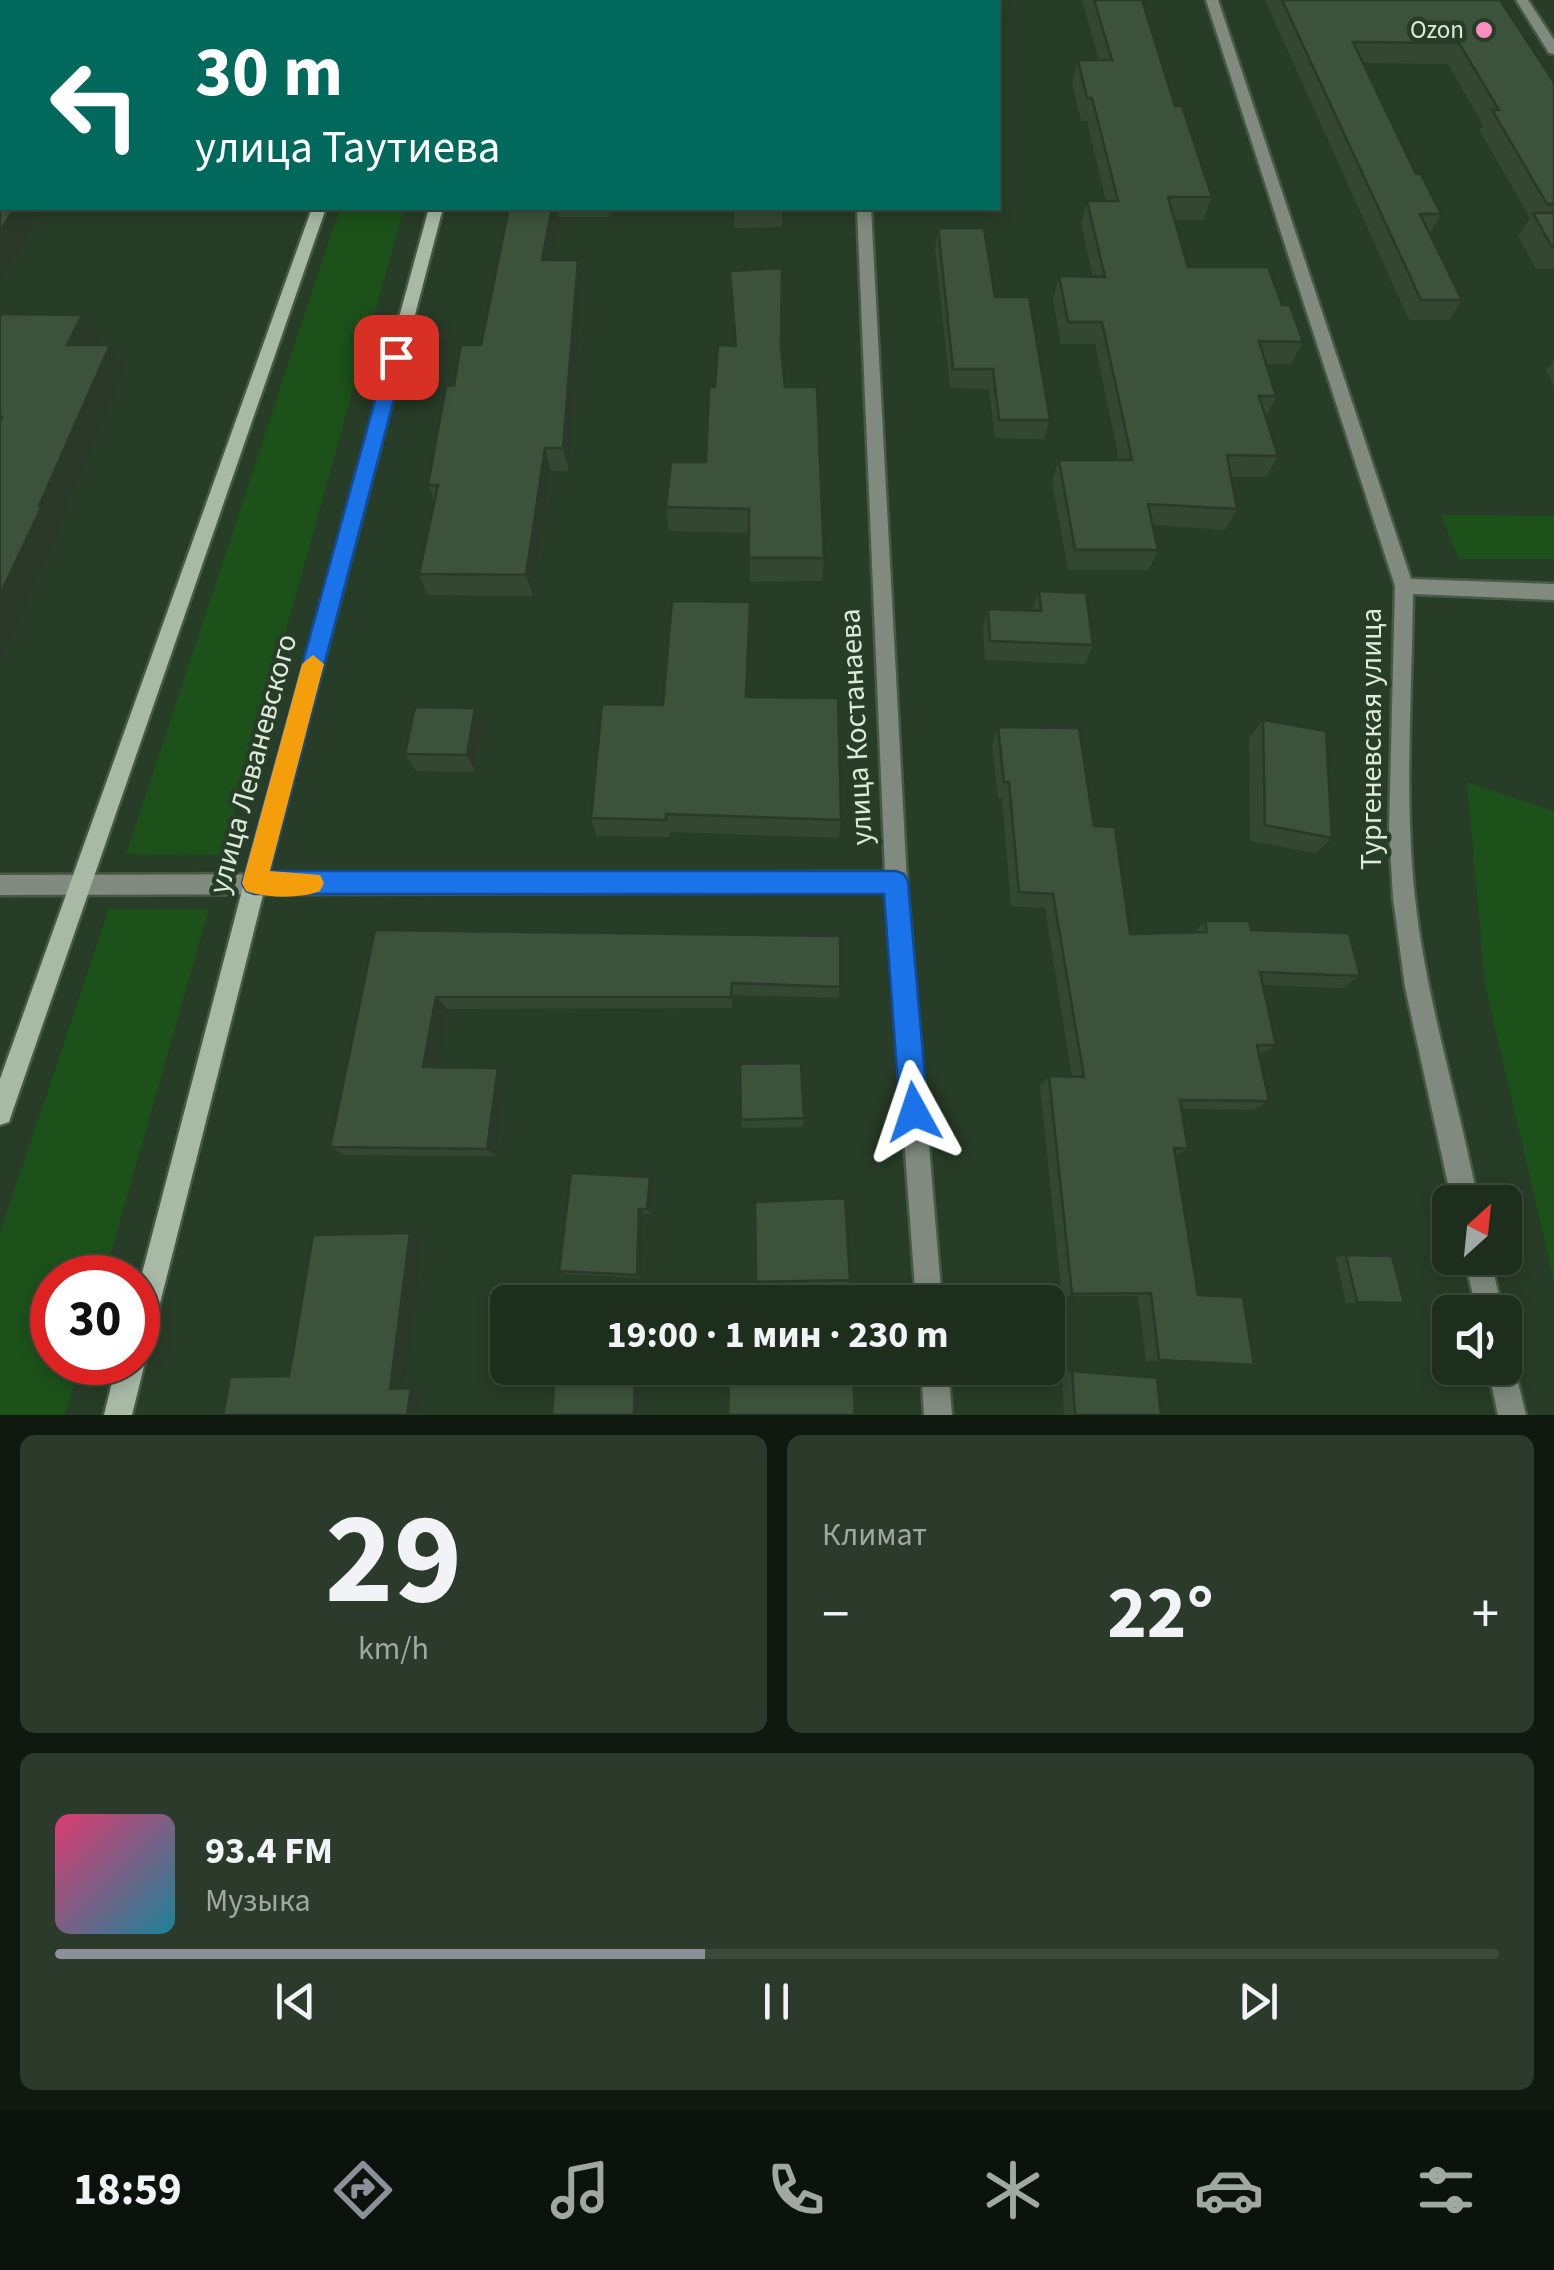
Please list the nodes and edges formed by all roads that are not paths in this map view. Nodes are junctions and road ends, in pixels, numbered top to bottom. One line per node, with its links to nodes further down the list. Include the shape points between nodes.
1 (1212, 0): 7 (street, Тургеневская улица)
2 (1522, 0): 3 (street)
3 (1554, 50)
4 (318, 210): 12 (street)
5 (435, 210): 10 (street, улица Леваневского)
6 (864, 210): 9 (street, улица Костанаева)
7 (1404, 586): 8 (street); 14 (street, Тургеневская улица, via 1404,898 1416,987)
8 (1554, 592)
9 (896, 882): 10 (street); 16 (street, улица Костанаева)
10 (254, 883): 12 (street); 15 (street, улица Леваневского)
11 (0, 885): 12 (street)
12 (82, 886): 13 (street)
13 (0, 1113)
14 (1461, 1185)
15 (159, 1255)
16 (928, 1285)
17 (126, 1385): 20 (street)
18 (935, 1385): 21 (street)
19 (1506, 1385): 22 (street)
20 (118, 1415)
21 (938, 1415)
22 (1512, 1415)

